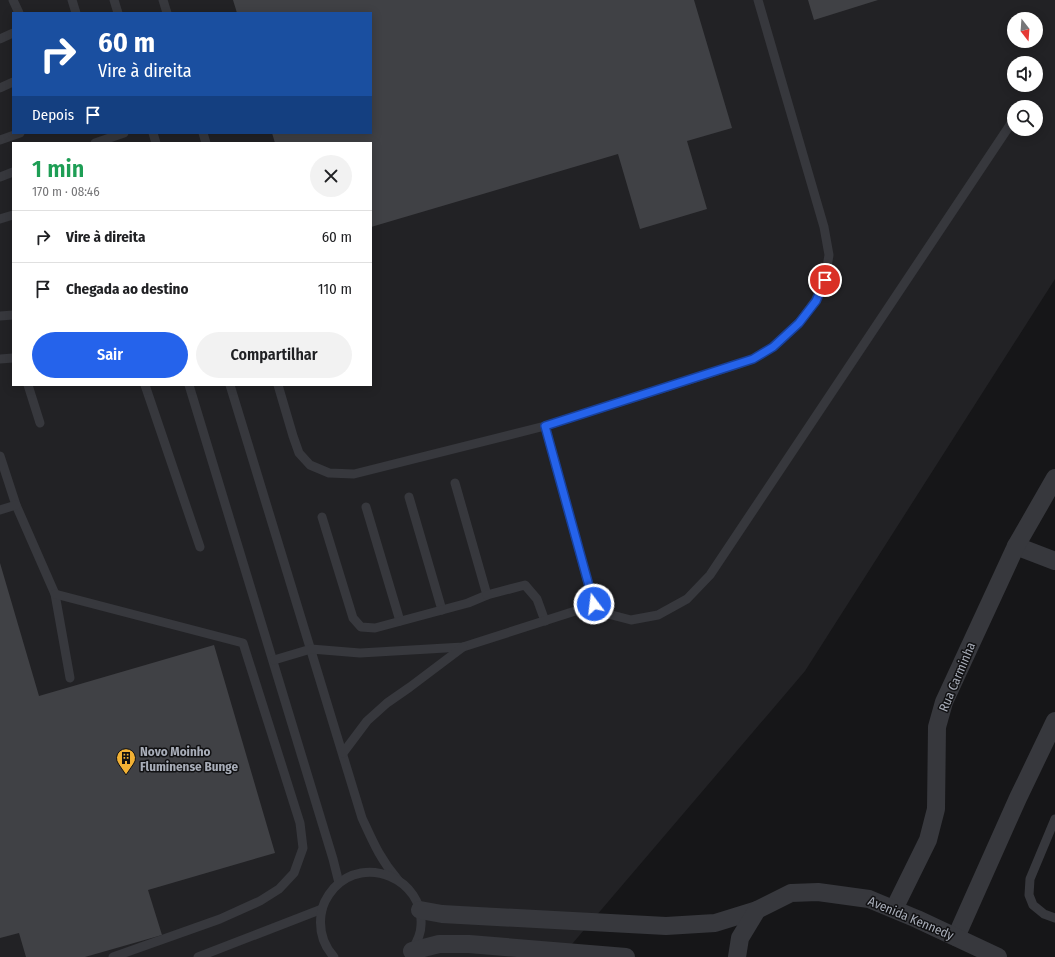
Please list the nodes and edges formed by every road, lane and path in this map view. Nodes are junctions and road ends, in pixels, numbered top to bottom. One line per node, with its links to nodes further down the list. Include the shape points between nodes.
1 (13, 0): 6 (lane)
2 (72, 0): 7 (lane)
3 (114, 0): 8 (lane)
4 (163, 0): 9 (lane)
5 (758, 0): 33 (lane, via 824,227 829,255 825,280 816,301 799,323 778,343 753,359)
6 (19, 12)
7 (76, 12)
8 (118, 12)
9 (167, 12)
10 (12, 34): 11 (lane)
11 (0, 40)
12 (12, 82): 13 (lane)
13 (0, 88)
14 (1007, 130): 47 (lane, via 710,575 687,599 658,615 631,620 608,614)
15 (17, 134): 17 (lane)
16 (114, 138): 18 (lane)
17 (0, 140)
18 (99, 142)
19 (12, 172): 20 (lane)
20 (0, 177)
21 (12, 214): 22 (lane)
22 (0, 219)
23 (12, 315): 24 (lane)
24 (0, 316)
25 (12, 358): 26 (lane)
26 (0, 359)
27 (28, 386): 32 (lane)
28 (145, 386): 43 (lane)
29 (189, 386): 53 (lane)
30 (230, 386): 52 (lane)
31 (278, 386): 33 (lane, via 299,453 310,465 329,473 354,474)
32 (40, 423)
33 (545, 426): 47 (lane)
34 (0, 456): 38 (lane)
35 (1055, 478): 42 (street, Rua Carminha)
36 (455, 483): 46 (lane)
37 (408, 497): 48 (lane)
38 (16, 505): 40 (lane); 45 (lane)
39 (366, 507): 49 (lane)
40 (0, 510)
41 (322, 517): 49 (lane, via 353,618 361,627 375,628)
42 (1016, 546): 44 (street); 61 (street, Rua Carminha, via 944,702 937,726 936,809 928,840)
43 (200, 547)
44 (1055, 562)
45 (55, 594): 54 (lane); 67 (lane, via 243,643 300,823 303,848 294,873 280,888 260,901 220,918)
46 (487, 595): 48 (lane); 50 (lane, via 525,584 537,599)
47 (594, 604): 50 (lane)
48 (442, 610): 49 (lane)
49 (400, 621)
50 (545, 621): 51 (lane)
51 (464, 647): 52 (lane, via 360,653); 56 (lane, via 387,703 367,721)
52 (311, 649): 53 (lane); 56 (lane)
53 (274, 660): 59 (lane)
54 (70, 678)
55 (1055, 720): 65 (street)
56 (342, 753): 58 (lane, via 362,818 375,847)
57 (1055, 819): 64 (lane, via 1030,879 1029,895 1034,905 1044,914)
58 (398, 880): 59 (lane, via 384,874 368,872 353,875); 62 (lane, via 412,893)
59 (339, 883): 60 (lane, via 328,894)
60 (322, 909): 68 (lane); 69 (lane, via 320,925 324,942)
61 (894, 909): 63 (street, Avenida Kennedy, via 869,899 818,892 791,893); 65 (street, Avenida Kennedy)
62 (420, 910): 63 (street, Avenida Kennedy, via 442,914 666,926 715,923); 66 (lane, via 418,939)
63 (757, 910): 71 (street, via 740,938)
64 (1055, 918)
65 (956, 937): 72 (street, Avenida Kennedy)
66 (409, 954): 70 (street, via 439,944 469,944)
67 (113, 957)
68 (198, 957)
69 (334, 957)
70 (626, 957)
71 (737, 957)
72 (998, 957)

